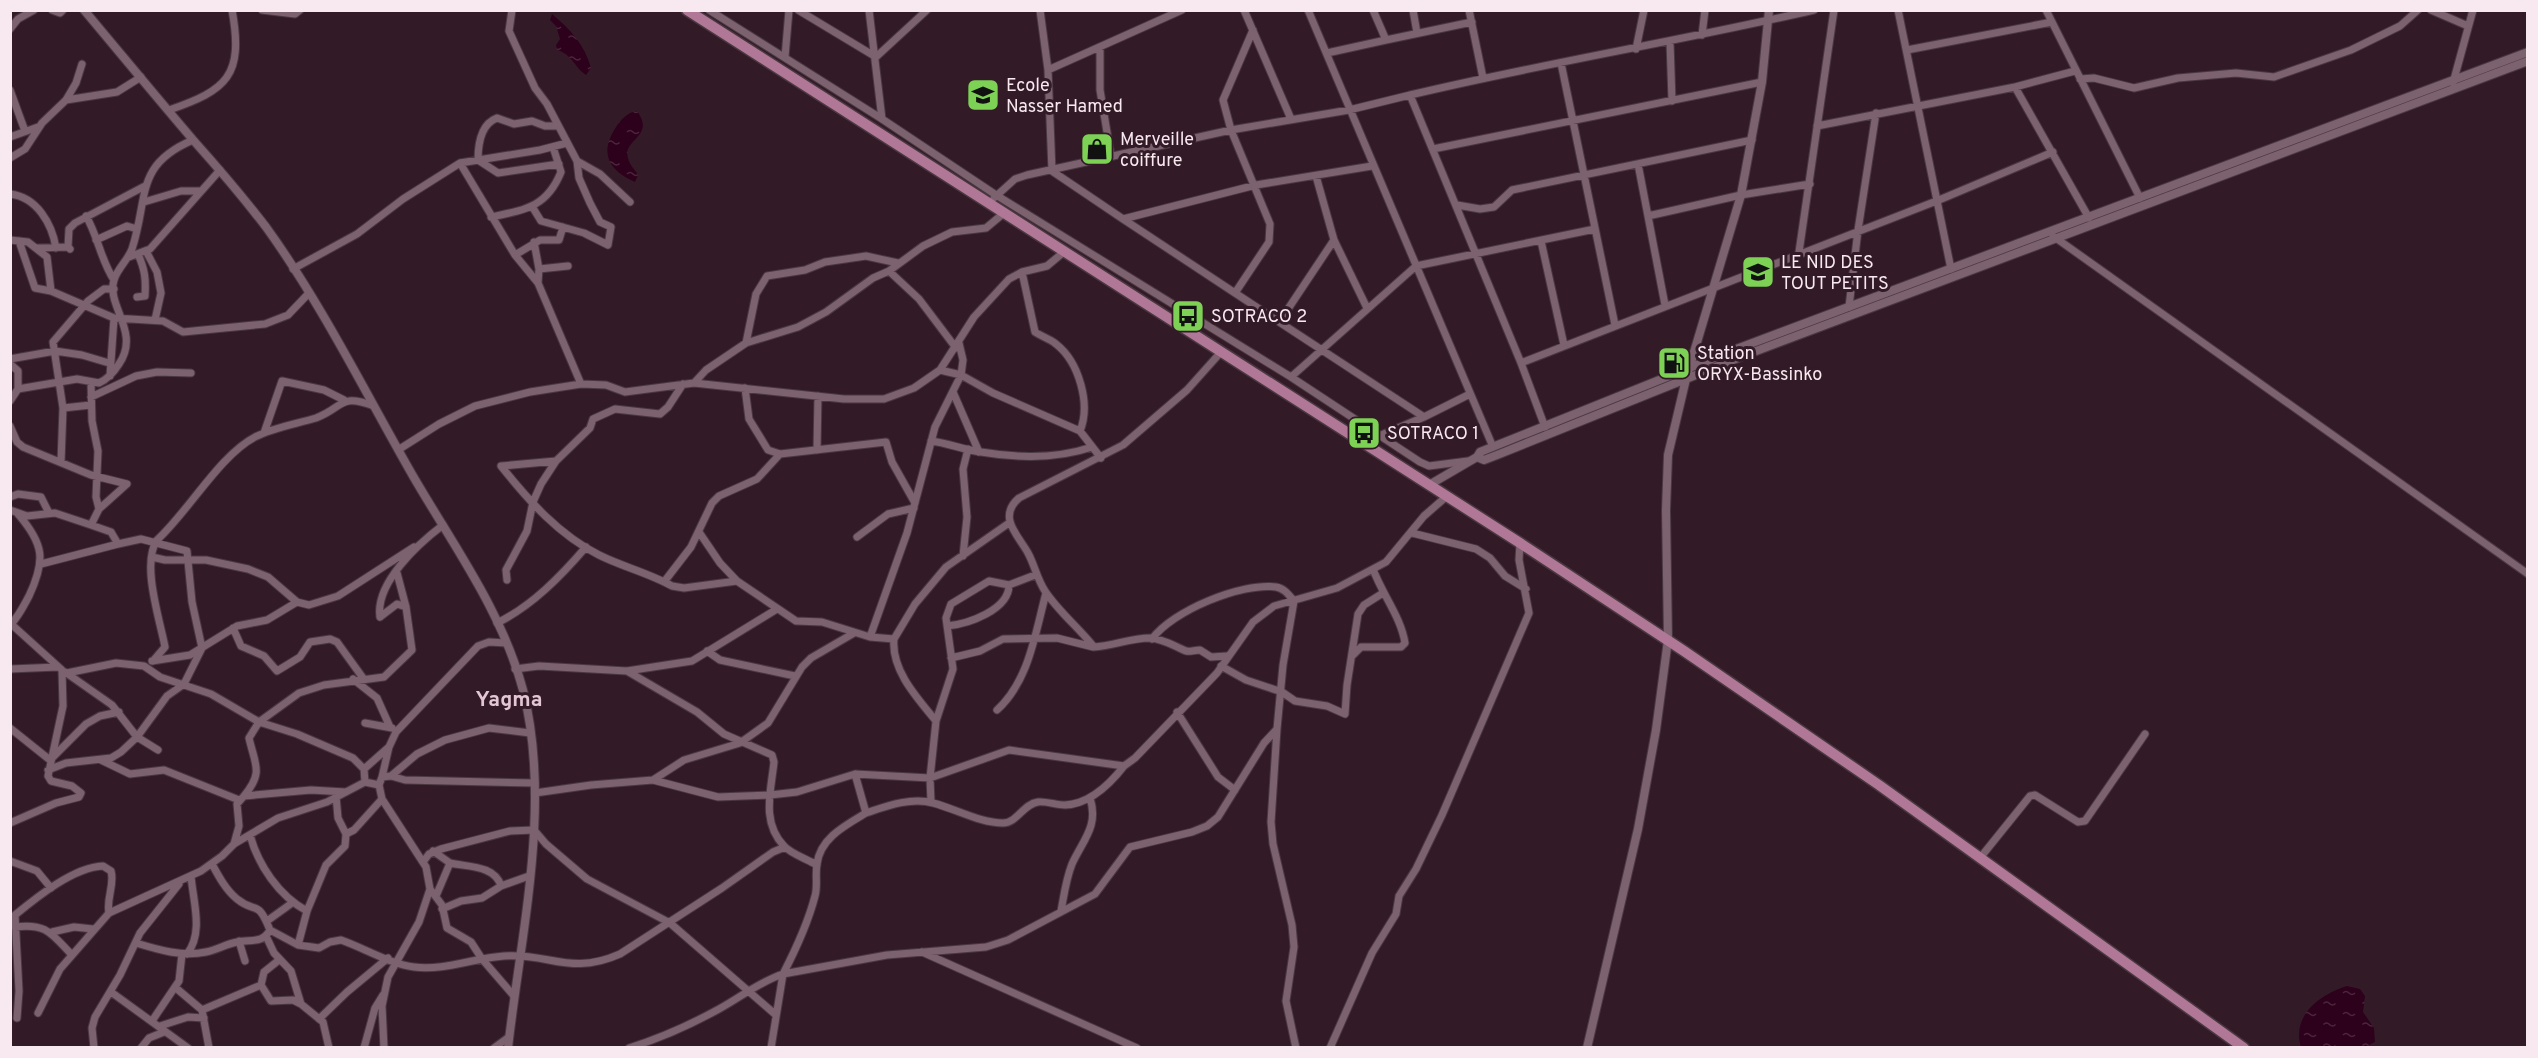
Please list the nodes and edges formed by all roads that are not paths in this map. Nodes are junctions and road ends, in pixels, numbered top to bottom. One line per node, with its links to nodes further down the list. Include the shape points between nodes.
1 (52, 10): 2 (street)
2 (63, 10)
3 (232, 10): 65 (street, via 236,46 222,84 206,97)
4 (262, 10): 5 (street, via 295,14)
5 (300, 10)
6 (687, 10): 102 (main road)
7 (709, 10): 47 (street)
8 (789, 10): 47 (street)
9 (798, 10): 48 (street)
10 (869, 10): 48 (street)
11 (927, 10): 48 (street)
12 (1040, 10): 52 (street)
13 (1182, 10): 42 (street)
14 (1244, 10): 37 (street)
15 (1308, 10): 46 (street)
16 (1373, 10): 40 (street)
17 (1413, 10): 38 (street)
18 (1469, 10): 33 (street)
19 (1644, 10): 43 (street)
20 (1705, 10): 39 (street)
21 (1770, 10): 32 (street)
22 (1814, 10): 32 (street)
23 (1834, 10): 72 (street)
24 (1898, 10): 44 (street)
25 (2046, 10): 34 (street)
26 (2418, 10): 56 (street, via 2400,26 2351,50 2274,77 2236,73 2178,78 2134,88 2094,78)
27 (2431, 10): 35 (street)
28 (2473, 10): 35 (street)
29 (30, 11): 36 (street)
30 (86, 11): 54 (street)
31 (509, 11): 71 (street, via 509,31 535,88)
32 (1769, 21): 39 (street); 57 (street)
33 (1472, 22): 38 (street); 55 (street)
34 (2052, 22): 44 (street); 53 (street)
35 (2468, 26): 58 (street)
36 (10, 29)
37 (1253, 30): 69 (street); 75 (street, via 1223,96)
38 (1417, 33): 40 (street)
39 (1702, 35): 41 (street)
40 (1386, 40): 46 (street)
41 (1670, 42): 43 (street); 63 (street)
42 (1100, 47): 52 (street); 83 (street, via 1100,90)
43 (1636, 49): 51 (street)
44 (1907, 50): 64 (street)
45 (2528, 52): 58 (street)
46 (1327, 53): 66 (street)
47 (785, 57): 68 (street)
48 (876, 57): 68 (street)
49 (2528, 61): 58 (street)
50 (82, 63): 62 (street)
51 (1561, 63): 55 (street); 70 (street)
52 (1048, 70): 92 (street)
53 (2075, 71): 56 (street); 59 (street)
54 (141, 76): 62 (street, via 117,92); 65 (street)
55 (1483, 78): 61 (street)
56 (2080, 79): 101 (street)
57 (1762, 82): 63 (street); 78 (street)
58 (2454, 84): 101 (street); 119 (street)
59 (2015, 87): 64 (street); 82 (street)
60 (10, 90): 74 (street)
61 (1410, 95): 66 (street); 81 (street)
62 (66, 100): 73 (street)
63 (1672, 101): 70 (street)
64 (1919, 106): 67 (street); 103 (street)
65 (169, 110): 77 (street)
66 (1348, 110): 69 (street); 90 (street)
67 (1876, 113): 72 (street); 117 (street)
68 (882, 119): 102 (street)
69 (1291, 119): 75 (street)
70 (1573, 120): 81 (street); 93 (street)
71 (558, 126): 79 (street); 85 (street, via 492,120 478,146)
72 (1817, 126): 95 (street)
73 (38, 127): 74 (street); 84 (street, via 25,149)
74 (25, 130): 76 (street)
75 (1231, 130): 83 (street); 96 (street)
76 (10, 137)
77 (193, 140): 91 (street); 97 (street, via 162,156)
78 (1752, 140): 89 (street); 100 (street)
79 (567, 143): 80 (street); 86 (street)
80 (553, 147): 85 (street); 88 (street)
81 (1433, 149): 106 (street)
82 (2054, 152): 103 (street); 112 (street)
83 (1111, 156): 92 (street)
84 (10, 158)
85 (478, 160): 87 (street); 88 (street, via 498,173)
86 (577, 161): 105 (street, via 600,174); 114 (street, via 579,178 590,203 600,222 611,227 608,244)
87 (460, 163): 111 (street); 138 (street, via 357,234)
88 (559, 164): 107 (street, via 561,175)
89 (1638, 164): 93 (street); 110 (street)
90 (1372, 166): 94 (street); 137 (street)
91 (220, 170): 98 (street); 138 (street)
92 (1052, 171): 102 (street, via 1015,179); 113 (street)
93 (1584, 175): 106 (street, via 1512,190 1494,207); 116 (street)
94 (1316, 176): 96 (street); 122 (street)
95 (1810, 184): 100 (street); 130 (street)
96 (1256, 185): 113 (street); 149 (street, via 1272,236)
97 (145, 186): 104 (street); 109 (street)
98 (201, 191): 104 (street, via 180,191); 128 (street)
99 (10, 194): 127 (street, via 44,215)
100 (1741, 195): 110 (street); 145 (street)
101 (2140, 198): 112 (street)
102 (992, 199): 108 (main road); 175 (street)
103 (1939, 200): 117 (street); 140 (street)
104 (144, 202): 115 (street)
105 (630, 202)
106 (1457, 206): 131 (street)
107 (533, 208): 111 (street); 114 (street, via 541,221)
108 (1004, 213): 129 (main road); 135 (street, via 986,228 952,232)
109 (86, 216): 121 (street); 127 (street, via 69,229 69,248)
110 (1648, 216): 151 (street)
111 (491, 217): 133 (street)
112 (2089, 218): 118 (street)
113 (1123, 219): 149 (street)
114 (563, 227): 124 (street, via 559,240)
115 (137, 229): 121 (street, via 127,226); 134 (street)
116 (1595, 229): 125 (street); 159 (street)
117 (1858, 230): 130 (street); 153 (street)
118 (2049, 233): 119 (street); 140 (street)
119 (2057, 239): 176 (street); 237 (street)
120 (10, 240): 123 (street)
121 (96, 240): 143 (street, via 104,266)
122 (1334, 240): 154 (street); 158 (street)
123 (19, 241): 126 (street); 147 (street, via 35,288)
124 (534, 242): 133 (street); 139 (street)
125 (1540, 242): 131 (street); 161 (street)
126 (38, 248): 127 (street); 147 (street, via 48,258)
127 (56, 248)
128 (146, 251): 132 (street); 157 (street, via 157,272 161,293)
129 (1065, 251): 142 (street, via 1047,266); 165 (main road)
130 (1799, 252): 145 (street)
131 (1475, 253): 137 (street); 168 (street)
132 (138, 254): 134 (street); 150 (street, via 146,274 145,296)
133 (515, 255): 144 (street)
134 (129, 257): 143 (street)
135 (898, 263): 141 (street); 160 (street, via 861,257 767,276 756,294)
136 (568, 266): 139 (street)
137 (1416, 266): 154 (street); 185 (street)
138 (293, 269): 148 (street)
139 (539, 269): 144 (street)
140 (1951, 269): 153 (street)
141 (890, 271): 160 (street, via 798,327); 162 (street)
142 (1022, 272): 162 (street, via 987,300); 195 (street, via 1035,332 1058,345 1080,382 1084,407)
143 (114, 280): 146 (street)
144 (538, 283): 180 (street)
145 (1715, 286): 151 (street); 170 (street)
146 (114, 289): 152 (street, via 102,291); 156 (street)
147 (51, 291): 152 (street)
148 (309, 293): 157 (street, via 288,315 265,324 183,332 167,322); 190 (street)
149 (1235, 293): 158 (street)
150 (137, 297)
151 (1665, 305): 159 (street)
152 (82, 306): 155 (street); 164 (street, via 55,338)
153 (1850, 307): 170 (street)
154 (1367, 308): 163 (street)
155 (114, 318): 156 (street); 167 (street)
156 (123, 319): 157 (street); 174 (street, via 126,350)
157 (154, 320)
158 (1280, 321): 163 (street)
159 (1615, 325): 161 (street)
160 (746, 343): 178 (street)
161 (1564, 345): 168 (street)
162 (957, 346): 171 (street); 173 (street, via 963,360)
163 (1322, 350): 175 (street); 192 (street)
164 (55, 351): 166 (street); 167 (street); 177 (street)
165 (1221, 352): 206 (street, via 1148,426); 211 (main road)
166 (10, 359)
167 (109, 363): 174 (street)
168 (1521, 363): 194 (street)
169 (10, 364): 183 (street, via 18,371)
170 (1689, 369): 176 (street); 194 (street)
171 (940, 370): 173 (street); 186 (street, via 914,388 884,399)
172 (191, 373): 189 (street, via 136,376)
173 (961, 375): 184 (street); 195 (street)
174 (110, 376): 179 (street)
175 (1291, 377): 197 (street)
176 (1686, 380): 207 (street, via 1491,457); 258 (street, via 1668,455)
177 (60, 381): 179 (street, via 77,379); 183 (street); 191 (street)
178 (694, 382): 181 (street); 182 (street)
179 (91, 383): 189 (street)
180 (581, 384): 181 (street, via 606,385 625,392); 202 (street, via 475,406)
181 (682, 384): 208 (street, via 660,414 615,409 600,415)
182 (745, 388): 186 (street); 205 (street, via 746,410 760,442)
183 (18, 389): 188 (street)
184 (953, 392): 198 (street); 204 (street)
185 (1470, 394): 192 (street); 200 (street)
186 (818, 396): 203 (street)
187 (344, 400): 190 (street); 196 (street, via 317,417); 196 (street, via 324,390 282,381)
188 (10, 401)
189 (91, 401): 191 (street); 210 (street, via 98,451)
190 (374, 406): 202 (street)
191 (63, 408): 209 (street)
192 (1424, 417): 197 (street)
193 (10, 426): 209 (street, via 23,447)
194 (1545, 427): 200 (street)
195 (1080, 431): 199 (street)
196 (264, 434): 227 (street, via 245,444 222,465)
197 (1379, 436): 207 (street, via 1425,465)
198 (931, 441): 201 (street); 215 (street)
199 (1092, 447): 204 (street, via 1050,456); 206 (street)
200 (1493, 447): 207 (street)
201 (968, 449): 204 (street); 230 (street, via 963,469 967,517)
202 (398, 450): 221 (street)
203 (817, 450): 205 (street); 215 (street, via 886,442)
204 (979, 452)
205 (780, 454): 222 (street, via 757,480 719,496 705,512)
206 (1101, 458): 219 (street, via 1019,498 1010,508)
207 (1474, 459): 211 (street)
208 (556, 461): 214 (street); 214 (street, via 501,466)
209 (61, 462): 210 (street)
210 (97, 477): 216 (street); 216 (street, via 127,484)
211 (1429, 485): 213 (main road)
212 (10, 496): 218 (street, via 41,497)
213 (1447, 496): 223 (street); 225 (main road)
214 (533, 502): 229 (street, via 549,521); 238 (street, via 527,531 506,570)
215 (914, 506): 224 (street, via 888,514); 254 (street)
216 (99, 509): 220 (street)
217 (13, 511): 218 (street, via 27,516); 233 (street, via 39,546)
218 (49, 513): 220 (street)
219 (1009, 523): 230 (street); 236 (street, via 1030,557)
220 (91, 525): 226 (street, via 111,532)
221 (443, 525): 228 (street); 249 (street)
222 (699, 532): 239 (street); 240 (street)
223 (1412, 533): 234 (street, via 1394,555); 242 (street, via 1476,549)
224 (857, 537)
225 (1520, 543): 242 (street); 258 (main road)
226 (118, 544): 227 (street, via 141,539); 233 (street)
227 (154, 544): 231 (street); 232 (street, via 187,551)
228 (414, 547): 235 (street); 246 (street, via 338,596 309,605)
229 (586, 547): 240 (street); 249 (street, via 564,572)
230 (963, 556): 255 (street, via 930,584)
231 (152, 557): 232 (street); 266 (street, via 155,607 165,647)
232 (189, 560): 246 (street, via 248,569 268,577); 261 (street, via 192,602)
233 (41, 564): 250 (street, via 26,602)
234 (1373, 569): 244 (street); 245 (street, via 1337,588)
235 (397, 573): 247 (street); 247 (street, via 389,580 379,603 380,617 397,604)
236 (1035, 574): 241 (street); 243 (street)
237 (2528, 574)
238 (507, 580)
239 (737, 581): 240 (street, via 684,588); 248 (street)
240 (664, 582)
241 (1009, 585): 251 (street, via 1007,597 996,609); 251 (street, via 989,581 951,604)
242 (1526, 589): 387 (street, via 1529,613 1471,752)
243 (1046, 593): 257 (street); 260 (street)
244 (1383, 593): 263 (street, via 1359,611); 263 (street, via 1400,624 1404,644 1361,647)
245 (1294, 601): 256 (street, via 1276,587 1244,591 1188,609); 264 (street, via 1266,611); 277 (street)
246 (297, 602): 252 (street, via 267,620)
247 (406, 607): 274 (street, via 412,650 389,674 379,679)
248 (777, 609): 253 (street, via 796,621 822,622); 262 (street)
249 (497, 623): 259 (street)
250 (11, 624): 271 (street)
251 (947, 626): 265 (street)
252 (233, 628): 261 (street); 274 (street, via 241,646 264,656 277,671 300,657 310,642 330,639 337,642)
253 (854, 633): 254 (street); 273 (street, via 811,658)
254 (870, 637): 255 (street)
255 (894, 639): 281 (street, via 896,665)
256 (1152, 639): 260 (street); 264 (street, via 1187,651 1200,650 1211,657)
257 (1033, 640): 260 (street, via 1057,638); 265 (street, via 1003,639 980,651); 278 (street, via 1023,673 1011,696)
258 (1668, 640): 321 (main road); 388 (street, via 1638,829)
259 (506, 643): 270 (street); 286 (street, via 478,646)
260 (1094, 647)
261 (202, 648): 266 (street, via 184,657); 276 (street)
262 (707, 651): 272 (street, via 692,661); 273 (street, via 720,660)
263 (1353, 655): 277 (street, via 1345,714 1327,706 1295,701)
264 (1227, 656): 268 (street)
265 (951, 658): 281 (street, via 953,669)
266 (153, 661): 267 (street)
267 (144, 666): 271 (street, via 116,663); 276 (street, via 160,677)
268 (1221, 666): 277 (street, via 1246,680); 280 (street)
269 (10, 669): 271 (street)
270 (515, 669): 272 (street, via 539,666); 287 (street)
271 (62, 670): 279 (street); 293 (street, via 63,706)
272 (627, 671): 290 (street, via 697,712)
273 (795, 676): 290 (street, via 773,717)
274 (363, 678): 275 (street)
275 (353, 679): 282 (street, via 300,693); 286 (street, via 377,698)
276 (184, 684): 282 (street, via 211,693); 289 (street, via 162,702)
277 (1282, 692): 285 (street)
278 (997, 710)
279 (119, 712): 289 (street); 293 (street, via 86,724)
280 (1177, 712): 295 (street); 305 (street, via 1218,777)
281 (936, 721): 300 (street)
282 (259, 722): 296 (street, via 343,753); 309 (street, via 249,738 257,778)
283 (365, 723): 286 (street)
284 (10, 728): 293 (street)
285 (1277, 729): 305 (street, via 1264,742); 386 (street, via 1271,822 1292,925 1294,947 1286,1001)
286 (393, 730): 291 (street)
287 (530, 733): 299 (street, via 489,729 445,740 417,754); 304 (street)
288 (2145, 734): 321 (street, via 2085,821 2078,822 2035,795 2030,796)
289 (136, 737): 292 (street); 294 (street, via 121,752)
290 (740, 743): 301 (street, via 684,760); 307 (street, via 774,758)
291 (389, 747): 296 (street); 302 (street)
292 (158, 750)
293 (50, 760): 297 (street)
294 (101, 760): 297 (street, via 75,761); 309 (street, via 130,774 164,771)
295 (1124, 765): 300 (street, via 1010,750); 310 (street, via 1114,779)
296 (364, 769): 303 (street)
297 (48, 771): 314 (street, via 51,782 72,786 81,795)
298 (855, 774): 300 (street); 307 (street, via 797,792); 313 (street)
299 (391, 776): 302 (street); 304 (street, via 400,780)
300 (930, 778): 312 (street)
301 (653, 780): 304 (street); 307 (street, via 718,797)
302 (381, 781): 303 (street); 311 (street)
303 (364, 782): 306 (street)
304 (535, 788): 315 (street)
305 (1234, 790): 336 (street, via 1226,807 1207,826 1176,837 1136,844 1123,854 1095,894 1085,902)
306 (345, 792): 308 (street); 309 (street, via 310,790)
307 (770, 795): 319 (street, via 770,823)
308 (336, 796): 316 (street, via 278,818); 317 (street, via 338,818)
309 (242, 798): 318 (street, via 239,834)
310 (1090, 798): 312 (street, via 1065,805 1038,802 1005,823); 336 (street, via 1094,810 1091,830 1072,863)
311 (382, 799): 317 (street); 323 (street)
312 (931, 802): 313 (street, via 893,804)
313 (866, 813): 326 (street, via 831,837 822,848)
314 (10, 823)
315 (534, 830): 320 (street, via 510,831); 328 (street); 341 (street, via 587,879)
316 (250, 834): 318 (street); 334 (street, via 269,875)
317 (346, 834): 337 (street, via 343,850 326,866)
318 (234, 844): 325 (street)
319 (785, 848): 326 (street); 341 (street, via 773,852)
320 (433, 851): 323 (street); 324 (street)
321 (1980, 858): 389 (main road)
322 (10, 861): 331 (street, via 37,871)
323 (423, 862): 332 (street)
324 (450, 863): 330 (street, via 488,871 499,879); 333 (street)
325 (212, 864): 327 (street); 340 (street, via 230,892 260,909)
326 (817, 865): 357 (street, via 815,895)
327 (191, 876): 329 (street); 351 (street, via 196,925 192,947)
328 (529, 876): 330 (street); 352 (street)
329 (182, 881): 339 (street); 347 (street, via 147,923)
330 (501, 886): 335 (street, via 482,898)
331 (51, 888): 338 (street); 339 (street, via 91,868 108,868 112,876 107,900)
332 (430, 889): 333 (street); 355 (street, via 419,922)
333 (436, 896): 335 (street)
334 (292, 903): 337 (street); 340 (street)
335 (442, 909): 353 (street, via 447,928 466,937)
336 (1060, 910): 349 (street, via 1028,931 986,947)
337 (307, 911): 348 (street)
338 (13, 913): 342 (street)
339 (109, 913): 343 (street)
340 (267, 921): 345 (street)
341 (670, 923): 352 (street, via 606,960 565,965); 360 (street)
342 (15, 927): 344 (street, via 34,926); 368 (street)
343 (93, 929): 344 (street, via 74,927); 350 (street)
344 (52, 933): 350 (street)
345 (268, 933): 346 (street, via 256,941); 348 (street); 354 (street)
346 (239, 941): 351 (street); 356 (street)
347 (136, 943): 351 (street); 361 (street)
348 (298, 945): 355 (street, via 319,948 341,940)
349 (919, 951): 357 (street); 385 (street)
350 (71, 954): 366 (street)
351 (184, 954): 359 (street)
352 (521, 956): 353 (street); 363 (street)
353 (482, 959): 355 (street, via 462,965 416,968); 363 (street)
354 (279, 960): 358 (street, via 264,972); 364 (street, via 291,971)
355 (392, 960): 362 (street); 370 (street, via 347,992)
356 (245, 961)
357 (783, 974): 360 (street); 367 (street)
358 (261, 985): 364 (street, via 274,1003 293,1000); 365 (street)
359 (176, 988): 365 (street); 371 (street)
360 (748, 990): 367 (street); 383 (street, via 687,1026)
361 (111, 992): 371 (street); 374 (street, via 93,1022)
362 (384, 995): 379 (street, via 375,1008); 380 (street)
363 (514, 996): 373 (street)
364 (301, 1004): 370 (street)
365 (202, 1010): 369 (street)
366 (38, 1013)
367 (776, 1014): 384 (street)
368 (17, 1018)
369 (204, 1018): 372 (street, via 188,1017); 377 (street)
370 (319, 1019): 378 (street)
371 (152, 1021): 372 (street)
372 (162, 1029): 375 (street); 376 (street)
373 (509, 1037): 381 (street); 382 (street)
374 (94, 1047)
375 (141, 1047)
376 (188, 1047)
377 (209, 1047)
378 (329, 1047)
379 (364, 1047)
380 (384, 1047)
381 (494, 1047)
382 (508, 1047)
383 (629, 1047)
384 (771, 1047)
385 (1137, 1047)
386 (1296, 1047)
387 (1330, 1047)
388 (1587, 1047)
389 (2244, 1047)

